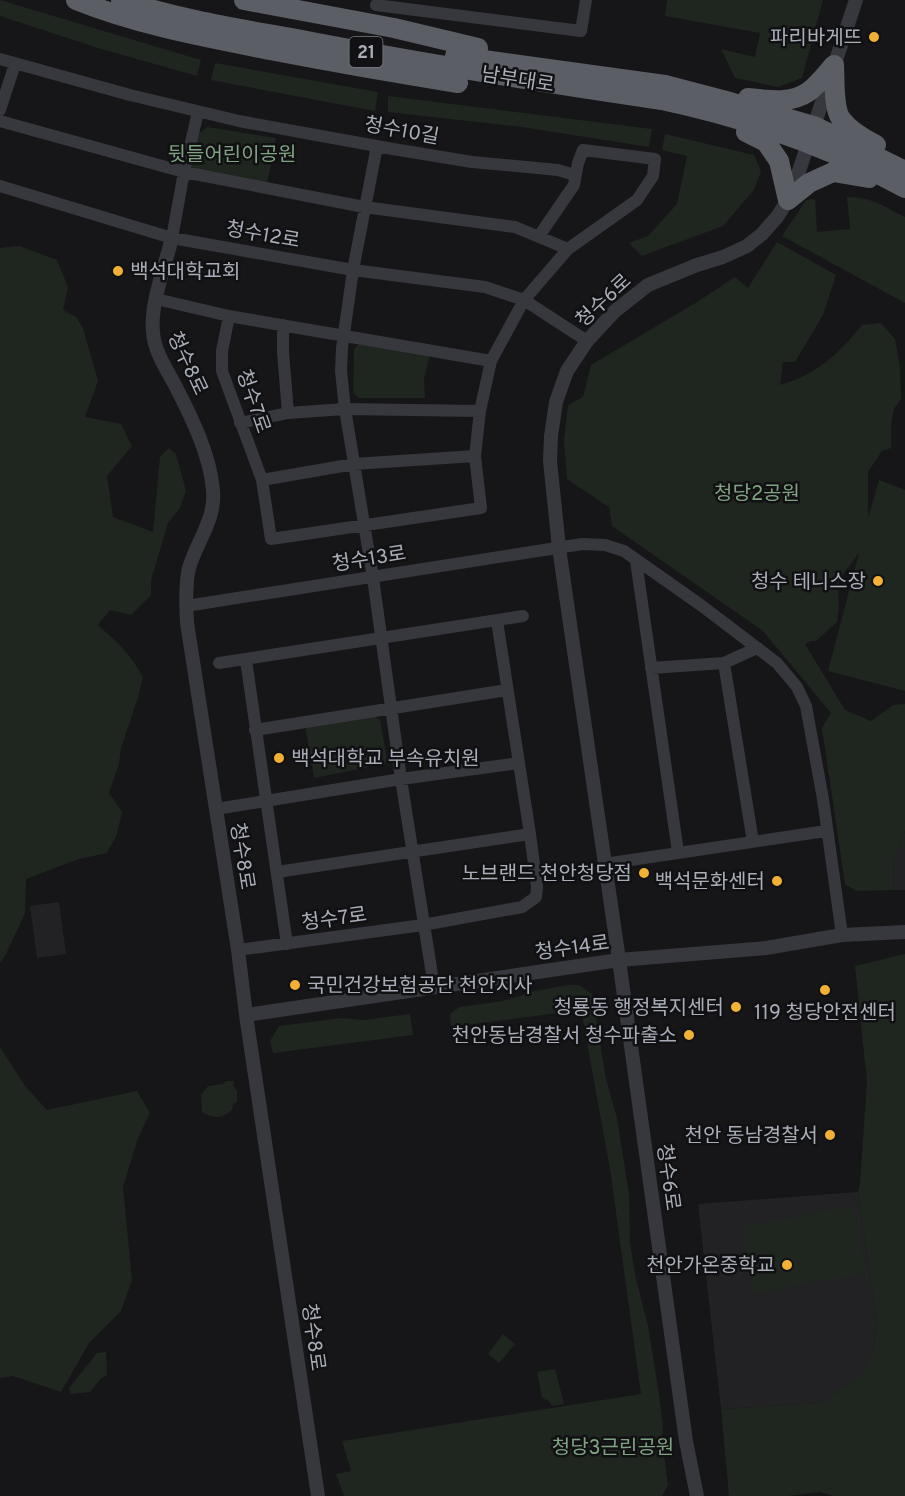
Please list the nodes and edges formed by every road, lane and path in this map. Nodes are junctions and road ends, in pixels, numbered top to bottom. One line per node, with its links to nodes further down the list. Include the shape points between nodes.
1 (76, 0): 13 (highway, via 157,28 391,73 502,89)
2 (121, 0): 13 (highway, 남부대로 / 21, via 147,9 457,70)
3 (168, 0): 12 (highway, 남부대로 / 21, via 457,56)
4 (244, 0): 8 (highway)
5 (586, 0): 7 (street, via 581,32)
6 (856, 0): 11 (street)
7 (376, 3): 8 (street)
8 (363, 23): 12 (highway)
9 (0, 59): 10 (street, 청수10길)
10 (15, 64): 15 (street); 16 (street, 청수10길)
11 (834, 66): 14 (highway, via 807,93 791,99); 18 (street); 20 (highway, via 840,118)
12 (600, 76): 14 (highway, 남부대로 / 21, via 665,86)
13 (613, 93): 14 (highway, 남부대로 / 21)
14 (693, 100): 18 (highway, 남부대로 / 21); 26 (highway, via 766,142 779,161)
15 (0, 110)
16 (198, 112): 19 (street, 청수10길); 22 (street)
17 (0, 121): 22 (street)
18 (811, 135): 21 (highway, 남부대로 / 21); 25 (highway, 남부대로 / 21); 26 (street, 청수6로)
19 (377, 146): 23 (street, 청수10길); 27 (street)
20 (905, 166)
21 (905, 171)
22 (184, 172): 27 (street); 29 (street)
23 (575, 175): 28 (street, via 574,185); 30 (street, via 583,150 655,159 653,176 637,200)
24 (0, 186): 29 (street, 청수12로)
25 (905, 189): 26 (highway, via 833,172 809,183)
26 (788, 200): 37 (street, 청수6로, via 762,234 747,246 648,285 615,311)
27 (364, 207): 28 (street, via 515,227); 31 (street)
28 (539, 236): 30 (street)
29 (172, 238): 31 (street, 청수12로); 32 (street, 청수8로)
30 (568, 249): 33 (street)
31 (353, 270): 33 (street, 청수12로, via 485,287); 36 (street)
32 (156, 299): 34 (street); 50 (street, 청수8로, via 152,333 189,411 210,466 213,487 214,506 189,569)
33 (524, 300): 37 (street, 청수12로); 38 (street)
34 (229, 316): 35 (street); 42 (street, 청수7로, via 222,371)
35 (283, 325): 36 (street); 41 (street, 청수7로)
36 (343, 336): 38 (street); 39 (street)
37 (587, 341): 47 (street, 청수6로, via 567,371 556,402 551,436)
38 (491, 361): 40 (street)
39 (345, 409): 40 (street, 청수7로); 41 (street, 청수7로); 44 (street)
40 (480, 411): 43 (street)
41 (288, 413): 42 (street)
42 (240, 423): 45 (street, 청수7로)
43 (475, 456): 44 (street); 46 (street, via 481,508)
44 (354, 464): 45 (street); 46 (street)
45 (262, 480): 46 (street, 청수7로, via 271,539)
46 (363, 525): 49 (street)
47 (559, 548): 48 (street, via 605,545 624,551); 49 (street, 청수13로); 71 (street, 청수6로)
48 (636, 561): 54 (street); 58 (street)
49 (373, 578): 50 (street, 청수13로); 53 (street)
50 (186, 606): 65 (street, 청수8로)
51 (523, 616): 52 (street)
52 (497, 621): 53 (street); 59 (street, 청수7로)
53 (381, 638): 55 (street); 60 (street)
54 (756, 648): 57 (street); 66 (street, via 777,663 806,706)
55 (246, 660): 56 (street); 61 (street, 청수7로)
56 (219, 663)
57 (724, 663): 58 (street); 68 (street)
58 (651, 668): 70 (street)
59 (507, 690): 60 (street); 62 (street, 청수7로)
60 (391, 708): 61 (street); 63 (street)
61 (255, 730): 64 (street, 청수7로)
62 (519, 763): 63 (street); 67 (street, 청수7로)
63 (401, 779): 64 (street); 69 (street)
64 (266, 802): 65 (street); 72 (street, 청수7로)
65 (216, 809): 77 (street, 청수8로)
66 (826, 831): 68 (street); 75 (street)
67 (530, 834): 69 (street); 73 (street, 청수7로, via 537,887 531,902 522,907)
68 (753, 842): 70 (street)
69 (412, 851): 72 (street); 73 (street)
70 (678, 852): 71 (street)
71 (604, 864): 78 (street, 청수6로)
72 (277, 872): 76 (street, 청수7로)
73 (423, 925): 76 (street, 청수7로); 79 (street)
74 (905, 932): 75 (street, 청수14로)
75 (842, 935): 78 (street, 청수14로, via 766,948)
76 (287, 944): 77 (street)
77 (238, 950): 80 (street, 청수8로)
78 (619, 960): 79 (street, 청수14로); 82 (street, 청수6로)
79 (434, 987): 80 (street, 청수14로)
80 (246, 1015): 81 (street, 청수8로)
81 (318, 1496)
82 (697, 1496)

